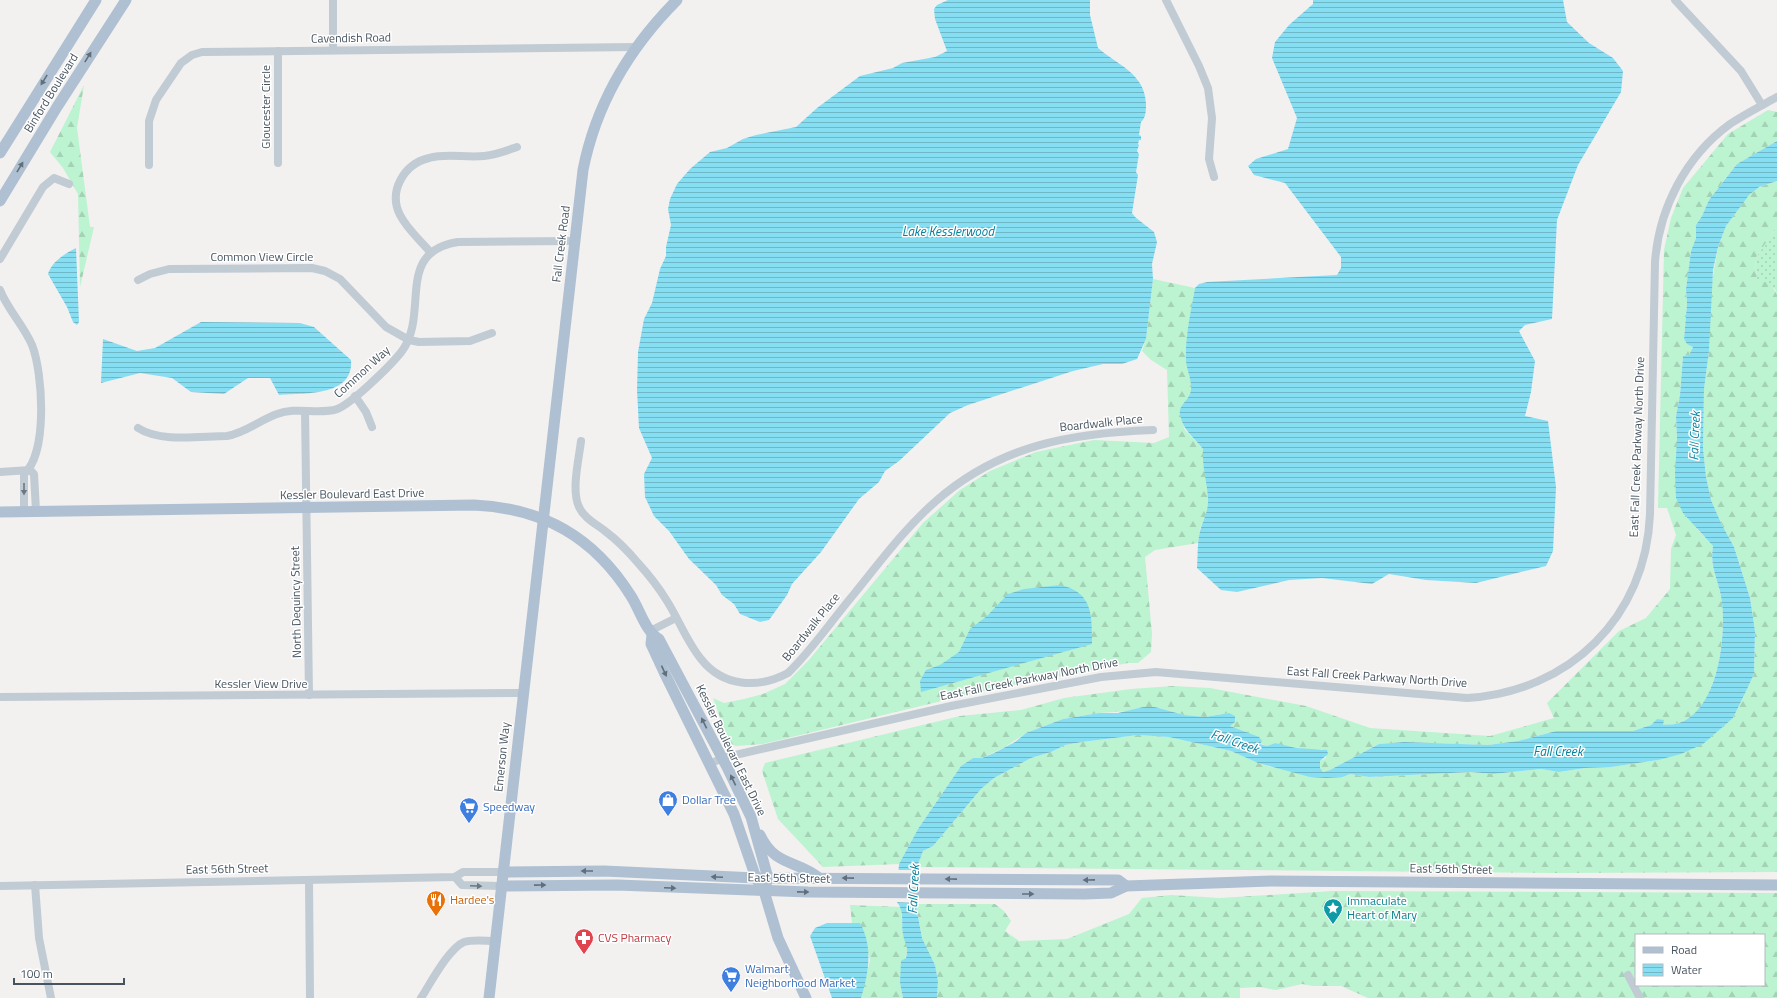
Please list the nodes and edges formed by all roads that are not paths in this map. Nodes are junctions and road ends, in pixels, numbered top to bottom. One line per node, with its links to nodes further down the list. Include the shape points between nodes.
1 (96, 0): 13 (main road, Binford Boulevard, one-way to 13)
2 (126, 0): 18 (main road, Binford Boulevard, one-way to 2, via 60,101)
3 (333, 0): 8 (street)
4 (677, 0): 7 (main road, Fall Creek Road)
5 (1166, 0): 16 (street, via 1208,88 1212,118 1209,159)
6 (1675, 0): 11 (street, via 1741,71)
7 (636, 47): 8 (street, Cavendish Road); 19 (main road, Fall Creek Road, via 614,81 591,136 583,170)
8 (333, 50): 9 (street, Cavendish Road)
9 (278, 51): 14 (street, Gloucester Circle); 15 (street, Cavendish Road, via 205,51 184,61 152,109 148,124)
10 (1777, 97): 11 (street, East Fall Creek Parkway North Drive)
11 (1762, 105): 44 (street, East Fall Creek Parkway North Drive, via 1728,125 1699,153 1681,178 1665,212 1655,262 1650,514 1646,550 1635,584 1618,615 1599,639 1572,663 1541,681 1512,691 1467,698 1156,672 1111,675 951,706)
12 (517, 147): 20 (street, via 483,156 429,158 416,162 406,171 396,189 397,209 403,221)
13 (0, 153)
14 (278, 163)
15 (149, 165)
16 (1214, 177)
17 (69, 184): 21 (street, via 54,178 43,187)
18 (0, 201)
19 (574, 241): 20 (street, via 458,242 440,247); 38 (main road, Fall Creek Road)
20 (431, 253): 25 (street, Common Way, via 418,274 414,322)
21 (0, 259)
22 (138, 280): 25 (street, Common View Circle, via 169,269 318,269 332,273 340,279 386,327)
23 (1, 294): 32 (street, via 31,344 39,370 41,421 38,446)
24 (492, 333): 25 (street, via 470,341)
25 (409, 340): 26 (street, Common Way, via 394,361)
26 (355, 396): 27 (street, Common Way, via 345,406 336,410); 28 (street)
27 (305, 411): 29 (street, Common Way, via 276,414 237,434 227,436 165,437); 34 (street, North Dequincy Street)
28 (372, 427)
29 (138, 428)
30 (1153, 430): 39 (street, Boardwalk Place, via 1094,433 1055,440 986,467 954,487 920,516 890,549 788,674 771,682 742,683 714,672 697,654)
31 (581, 441): 39 (street, Boardwalk Place, via 576,491 580,508 634,558 657,587)
32 (30, 470): 33 (street); 36 (street, one-way to 36, via 24,474); 37 (street, via 34,474)
33 (0, 472)
34 (307, 508): 37 (main road, Kessler Boulevard East Drive); 38 (main road, Kessler Boulevard East Drive, via 480,506 512,509); 42 (street, North Dequincy Street)
35 (0, 512): 36 (main road, Kessler Boulevard East Drive)
36 (24, 512): 37 (main road, Kessler Boulevard East Drive)
37 (36, 512)
38 (542, 518): 40 (main road, Kessler Boulevard East Drive, via 574,535 611,569 629,592); 41 (main road, Emerson Way)
39 (676, 618): 40 (street)
40 (651, 633): 44 (main road, Kessler Boulevard East Drive, one-way to 40, via 660,639); 45 (main road, Kessler Boulevard East Drive, one-way to 45, via 651,644)
41 (522, 693): 42 (street, Kessler View Drive); 47 (main road, Emerson Way)
42 (309, 696): 43 (street, Kessler View Drive)
43 (0, 698)
44 (722, 758): 45 (street, East Fall Creek Parkway North Drive); 46 (main road, Kessler Boulevard East Drive, one-way to 44)
45 (710, 764): 49 (main road, Kessler Boulevard East Drive, via 738,824)
46 (755, 829): 50 (main road, Kessler Boulevard East Drive); 51 (main road, via 777,856 791,865 810,871)
47 (503, 872): 48 (street, East 56th Street, via 463,872); 49 (main road, East 56th Street, one-way to 47, via 604,871); 56 (main road, Emerson Way)
48 (455, 877): 52 (street, East 56th Street); 56 (street, East 56th Street, one-way to 56, via 462,885)
49 (756, 878): 50 (main road, East 56th Street); 58 (main road, Kessler Boulevard East Drive)
50 (768, 878): 51 (main road, East 56th Street); 58 (main road)
51 (819, 878): 57 (main road, East 56th Street, one-way to 51, via 1118,880)
52 (309, 881): 53 (street, East 56th Street); 62 (street)
53 (35, 885): 55 (street, East 56th Street); 61 (street, via 38,933)
54 (1777, 885): 57 (main road, East 56th Street, via 1271,881)
55 (0, 886)
56 (501, 886): 58 (main road, East 56th Street, one-way to 58, via 610,885); 59 (main road, Emerson Way)
57 (1126, 886): 58 (main road, East 56th Street, one-way to 57, via 1111,893)
58 (764, 891): 65 (main road, via 778,938)
59 (495, 941): 63 (street, via 470,941 459,945); 64 (main road, Emerson Way)
60 (1628, 975): 66 (street)
61 (51, 998)
62 (310, 998)
63 (421, 998)
64 (489, 998)
65 (806, 998)
66 (1640, 998)

